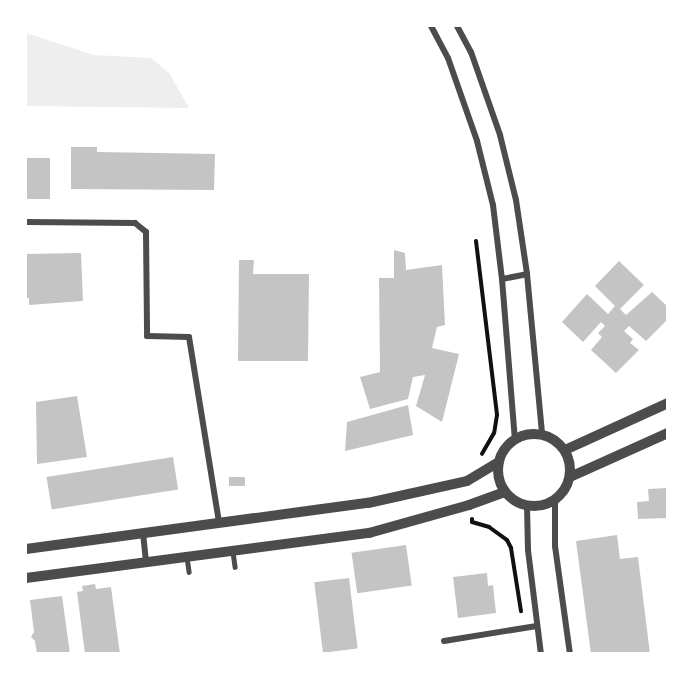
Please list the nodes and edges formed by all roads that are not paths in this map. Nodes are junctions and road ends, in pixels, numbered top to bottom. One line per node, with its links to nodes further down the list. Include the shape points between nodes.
1 (431, 26): 5 (street, via 448,58 477,141 493,206)
2 (457, 26): 4 (street, via 471,52 500,135 516,200)
3 (26, 222): 16 (street, via 135,223 146,232 147,336 189,337)
4 (527, 274): 5 (street); 8 (street)
5 (502, 279): 9 (street)
6 (668, 403): 10 (street)
7 (668, 433): 12 (street)
8 (542, 434): 9 (street); 10 (street)
9 (515, 439): 11 (street)
10 (565, 450): 12 (street)
11 (499, 462): 13 (street); 16 (street, via 467,482 368,503)
12 (570, 477): 14 (street)
13 (505, 492): 15 (street); 19 (street, via 369,533)
14 (555, 500): 15 (street, via 546,505); 28 (street, via 555,546)
15 (527, 506): 25 (street)
16 (219, 523): 17 (street)
17 (143, 533): 18 (street); 21 (street)
18 (26, 549)
19 (233, 551): 20 (street); 22 (lane)
20 (187, 557): 21 (street); 23 (lane)
21 (146, 562): 24 (street)
22 (235, 567)
23 (189, 572)
24 (26, 578)
25 (537, 626): 26 (street); 27 (street)
26 (444, 641)
27 (541, 654)
28 (570, 654)

